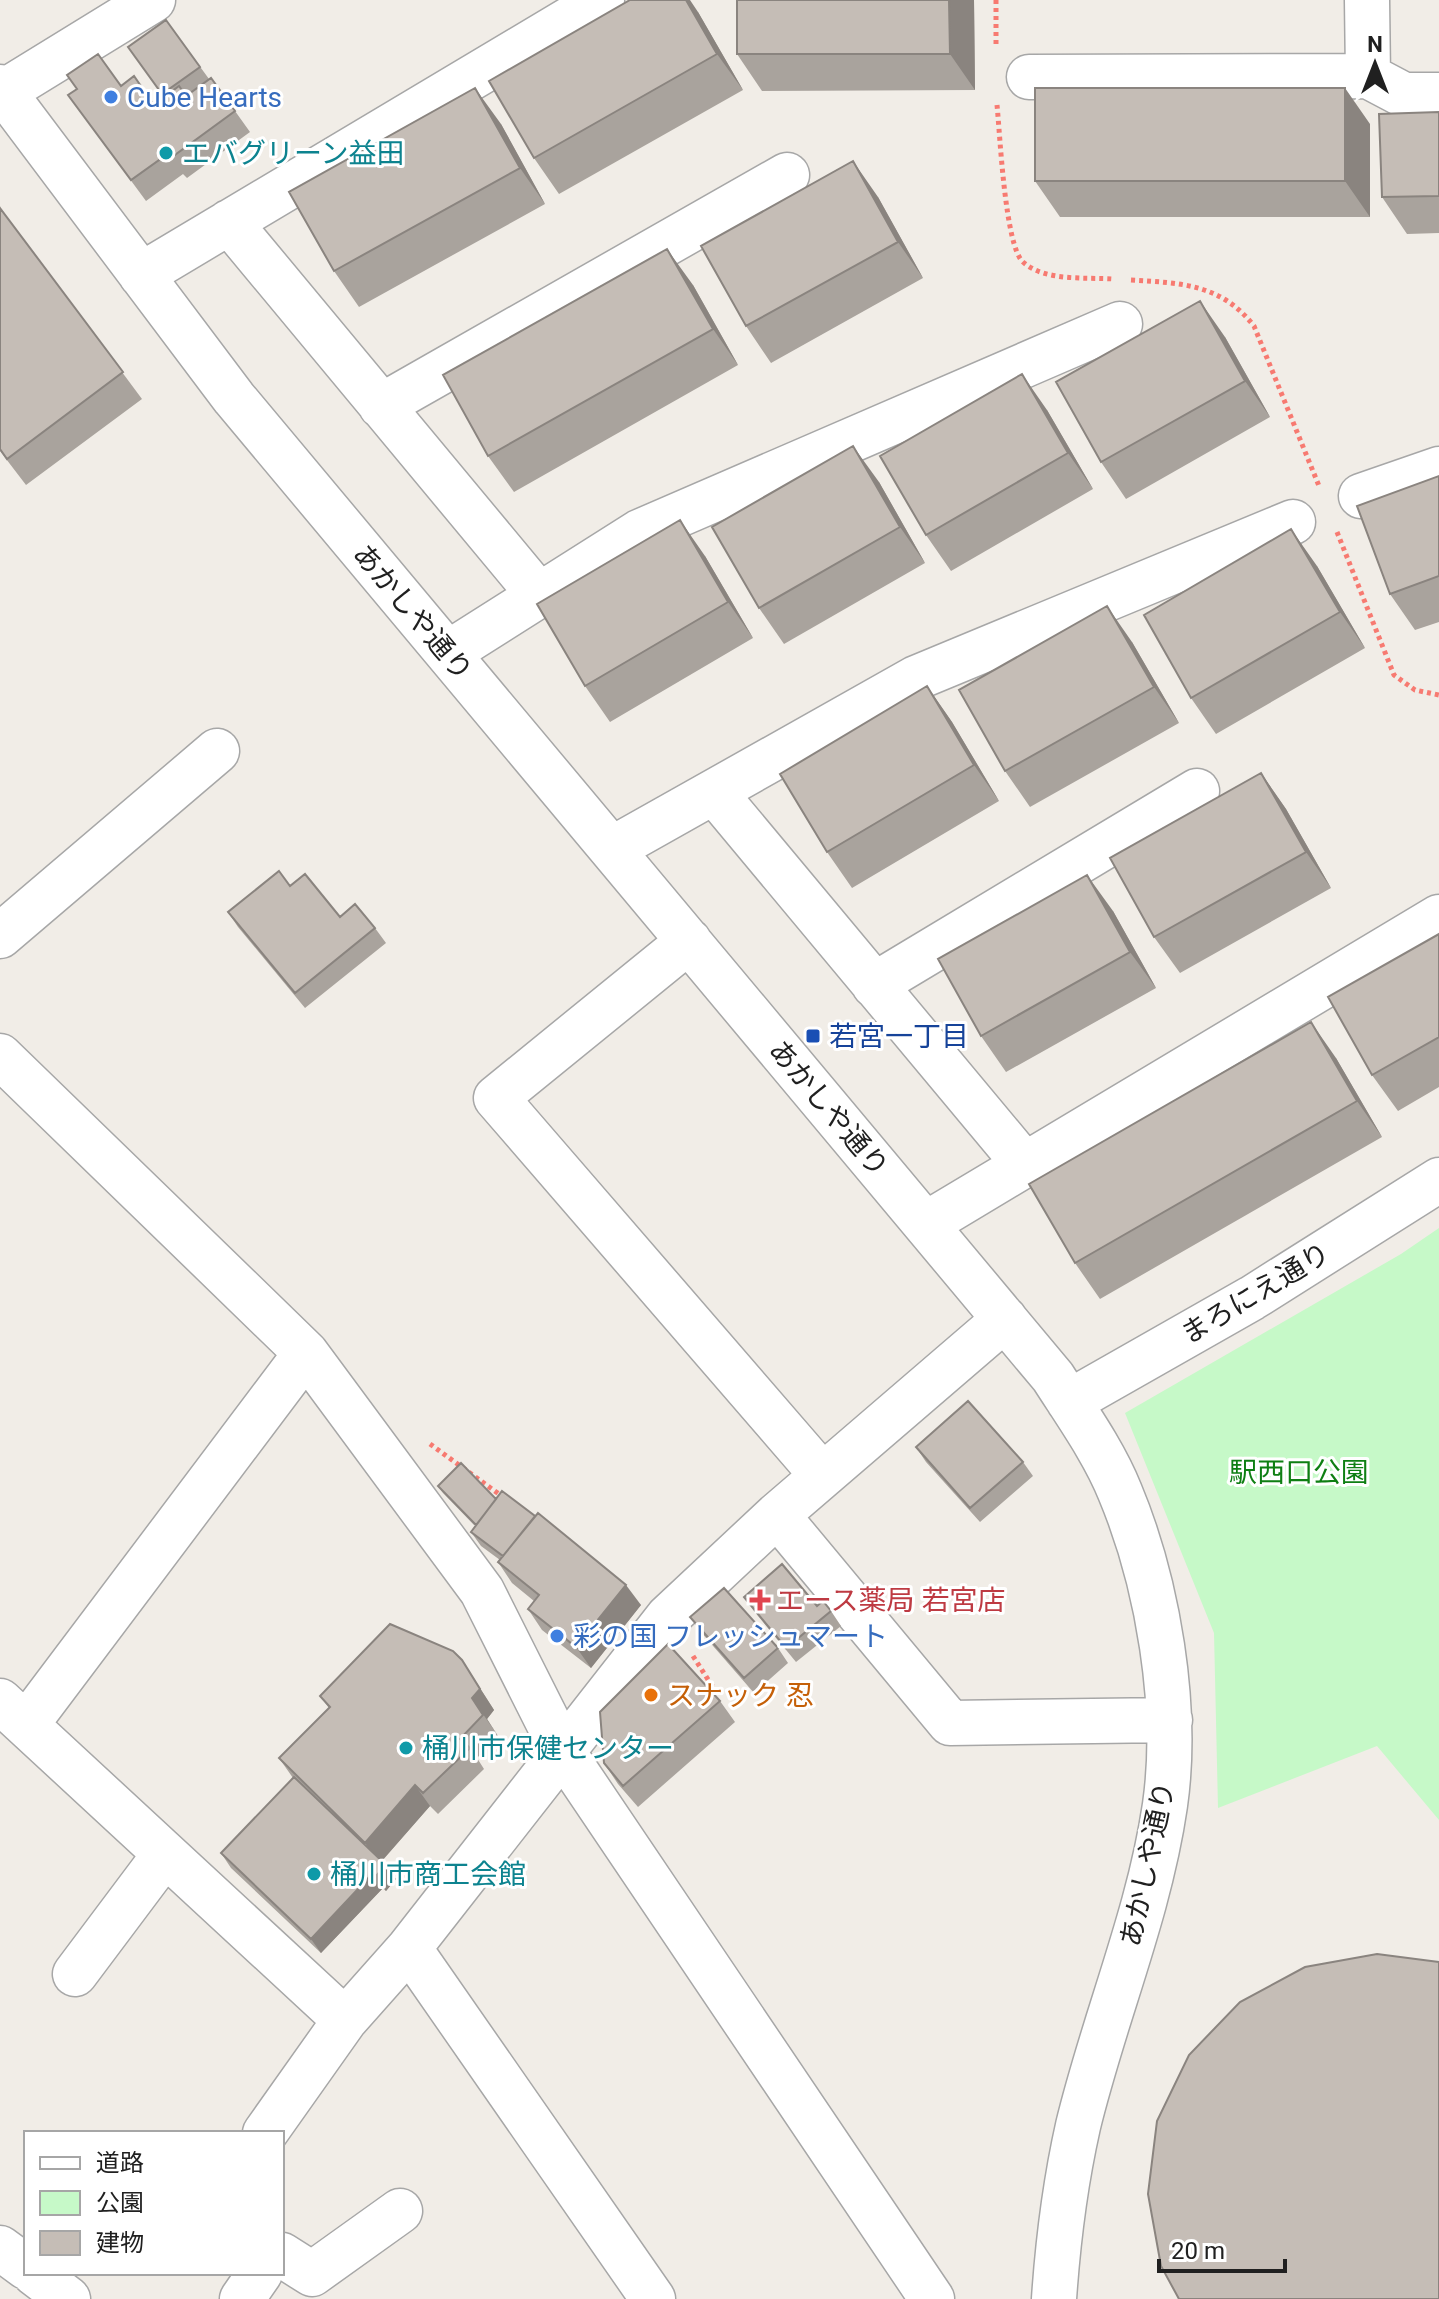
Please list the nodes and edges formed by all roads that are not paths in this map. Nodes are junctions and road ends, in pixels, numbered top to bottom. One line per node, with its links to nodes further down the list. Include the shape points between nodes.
1 (153, 0): 6 (street)
2 (602, 0): 9 (street)
3 (1367, 0): 4 (street)
4 (1368, 76): 5 (street); 7 (street, via 1404,95)
5 (1007, 77)
6 (1, 91): 10 (street, あかしや通り)
7 (1439, 95)
8 (787, 175): 12 (street)
9 (229, 222): 10 (street); 12 (street)
10 (141, 275): 15 (street, あかしや通り, via 234,398)
11 (1120, 324): 14 (street, via 639,532)
12 (381, 406): 14 (street)
13 (1439, 469): 18 (street, via 916,678)
14 (539, 595): 15 (street)
15 (448, 653): 19 (street, あかしや通り)
16 (217, 751): 21 (street)
17 (1197, 791): 23 (street)
18 (714, 792): 19 (street); 23 (street)
19 (612, 849): 22 (street, あかしや通り)
20 (1439, 917): 25 (street)
21 (0, 936)
22 (689, 941): 27 (street, あかしや通り); 31 (street, via 496,1098)
23 (874, 985): 25 (street)
24 (0, 1056): 29 (street)
25 (1025, 1165): 27 (street)
26 (1439, 1180): 30 (street, まろにえ通り, via 1252,1298)
27 (926, 1224): 28 (street, あかしや通り)
28 (1005, 1319): 30 (street, あかしや通り); 31 (street)
29 (306, 1353): 33 (street); 35 (street, via 482,1591)
30 (1069, 1402): 34 (street, あかしや通り, via 1119,1490 1148,1574)
31 (822, 1475): 32 (street)
32 (777, 1515): 34 (street, via 950,1723); 35 (street, via 668,1617)
33 (13, 1713): 36 (street)
34 (1170, 1720): 51 (street, あかしや通り, via 1165,1805 1143,1905 1079,2124 1059,2218)
35 (563, 1752): 37 (street); 50 (street)
36 (165, 1854): 38 (street); 39 (street)
37 (409, 1948): 39 (street); 49 (street)
38 (75, 1974)
39 (345, 2020): 40 (street)
40 (266, 2131)
41 (400, 2211): 43 (street, via 312,2274)
42 (0, 2248): 44 (street)
43 (284, 2256)
44 (24, 2266)
45 (37, 2275): 47 (street)
46 (259, 2275): 48 (street)
47 (68, 2299)
48 (242, 2299)
49 (653, 2299)
50 (932, 2299)
51 (1054, 2299)

